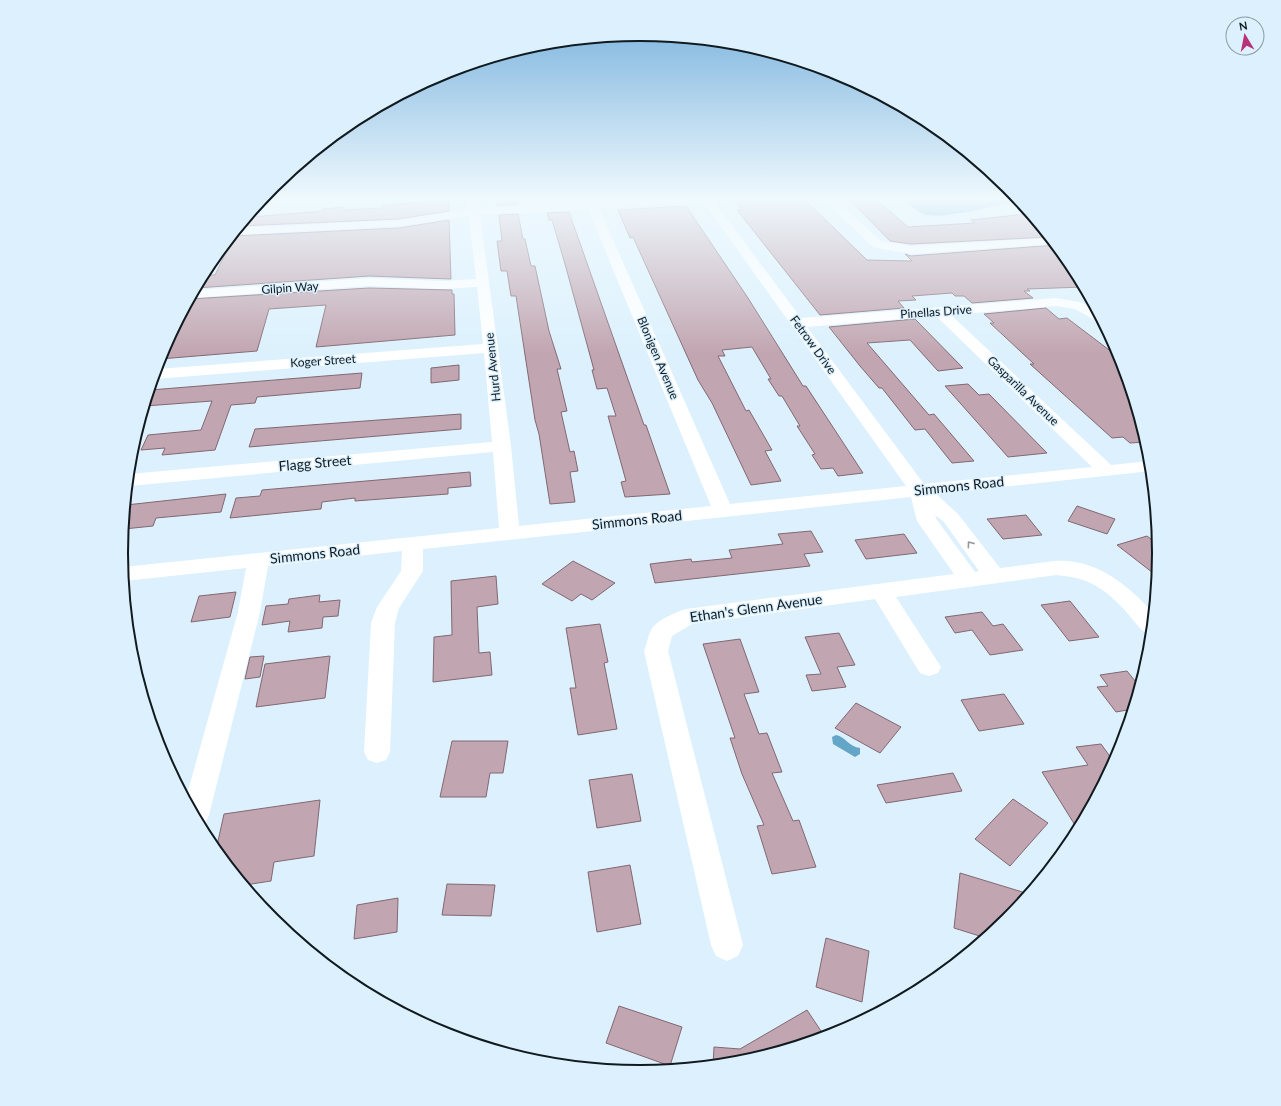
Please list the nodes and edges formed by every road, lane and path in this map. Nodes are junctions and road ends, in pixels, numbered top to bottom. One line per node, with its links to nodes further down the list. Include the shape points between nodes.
1 (479, 252): 4 (street, Hurd Avenue)
2 (612, 252): 16 (street, Blonigen Avenue)
3 (745, 252): 8 (street, Fetrow Drive)
4 (483, 283): 5 (street, Gilpin Way, via 443,285 368,282); 9 (street, Hurd Avenue)
5 (199, 294)
6 (1091, 311): 7 (street, Pinellas Drive, via 1075,304 1056,302)
7 (940, 312): 8 (street, Pinellas Drive); 13 (street, Gasparilla Avenue)
8 (797, 323): 15 (street, Fetrow Drive)
9 (491, 348): 10 (street, Koger Street); 11 (street, Hurd Avenue)
10 (161, 374)
11 (502, 446): 14 (street, Flagg Street); 17 (street, Hurd Avenue)
12 (1145, 467): 13 (street, Simmons Road)
13 (1106, 470): 15 (street, Simmons Road)
14 (134, 480)
15 (920, 490): 16 (street, Simmons Road); 21 (street, one-way to 15, via 951,518); 22 (street, via 927,521)
16 (723, 511): 17 (street, Simmons Road)
17 (510, 533): 18 (street, Simmons Road)
18 (413, 543): 19 (street, Simmons Road); 26 (street, via 412,571 388,607 383,623)
19 (258, 560): 20 (street, Simmons Road); 27 (street, via 249,612)
20 (129, 573)
21 (994, 576): 22 (street, Ethan's Glenn Avenue); 24 (street, Ethan's Glenn Avenue, via 1056,568 1084,572 1110,583)
22 (969, 579): 23 (street, Ethan's Glenn Avenue)
23 (881, 591): 25 (street); 28 (street, Ethan's Glenn Avenue, via 686,617 662,632 656,651)
24 (1148, 622)
25 (929, 667)
26 (376, 752)
27 (197, 808)
28 (727, 945)

